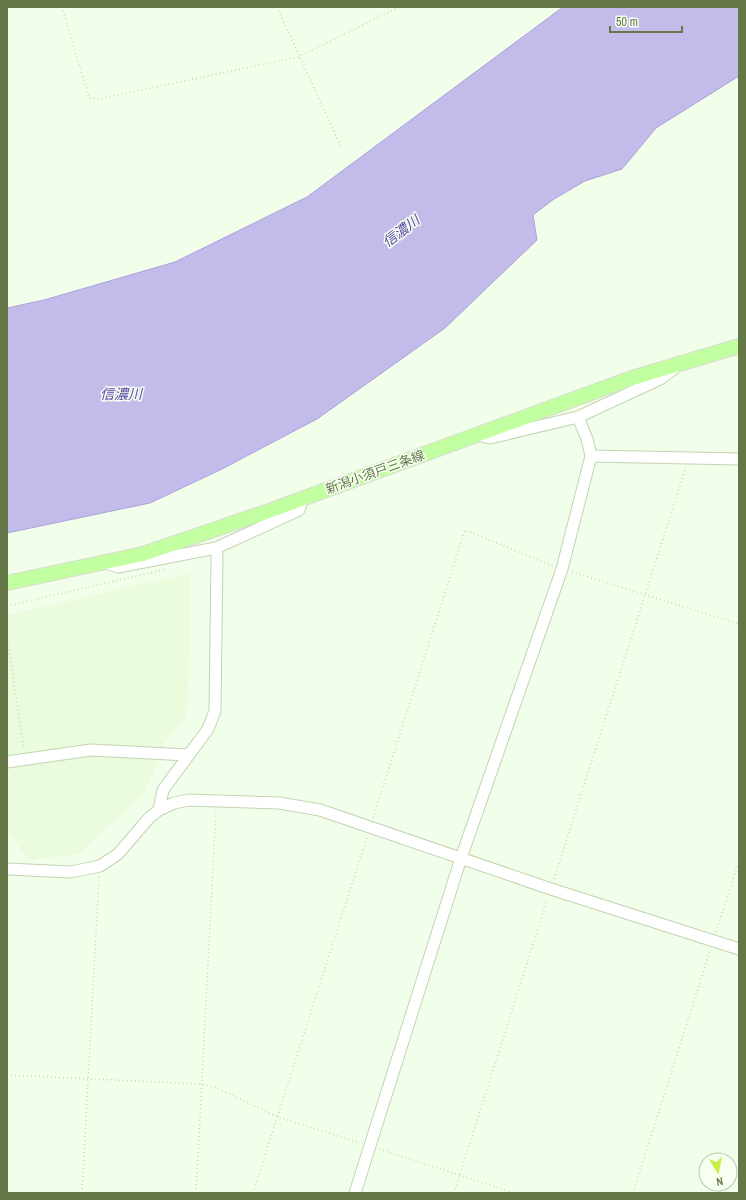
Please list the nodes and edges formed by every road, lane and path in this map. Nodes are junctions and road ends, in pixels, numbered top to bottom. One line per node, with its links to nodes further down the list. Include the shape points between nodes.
1 (62, 7): 4 (path, via 89,98 98,99)
2 (276, 7): 4 (path)
3 (399, 7): 4 (path)
4 (298, 57): 5 (path)
5 (342, 149)
6 (739, 346): 7 (main road, 新潟小須戸三条線)
7 (681, 363): 8 (street, via 660,379); 9 (main road, 新潟小須戸三条線, via 632,378)
8 (578, 417): 9 (street, via 490,438); 10 (street)
9 (477, 435): 13 (main road, 新潟小須戸三条線)
10 (591, 456): 11 (street); 17 (street)
11 (689, 459): 12 (street); 19 (path)
12 (739, 459)
13 (304, 498): 14 (street, via 299,510); 15 (main road, 新潟小須戸三条線, via 143,554)
14 (216, 548): 15 (street, via 118,567); 23 (street, via 215,711 208,729)
15 (104, 562): 18 (main road, 新潟小須戸三条線)
16 (172, 567): 20 (path)
17 (562, 569): 19 (path); 28 (path, via 465,530); 29 (street)
18 (7, 583)
19 (644, 595): 21 (path); 33 (path)
20 (7, 606)
21 (739, 624)
22 (7, 638): 24 (path)
23 (188, 755): 24 (street, via 91,750); 27 (street, via 163,790)
24 (26, 760): 25 (street)
25 (7, 762)
26 (216, 800): 27 (street, via 189,800); 28 (street, via 300,805); 38 (path)
27 (159, 810): 31 (street, via 145,822 118,854)
28 (370, 827): 29 (street); 39 (path)
29 (461, 858): 33 (street); 40 (street)
30 (739, 861): 34 (path)
31 (100, 866): 32 (street, via 71,872); 37 (path)
32 (7, 869)
33 (551, 889): 34 (street); 41 (path)
34 (714, 941): 35 (street); 48 (path)
35 (739, 949)
36 (7, 1075): 37 (path)
37 (88, 1079): 38 (path); 42 (path)
38 (201, 1084): 39 (path, via 215,1087); 43 (path)
39 (278, 1117): 40 (path); 44 (path)
40 (370, 1146): 41 (path); 45 (street)
41 (459, 1175): 46 (path); 47 (path)
42 (82, 1193)
43 (196, 1193)
44 (253, 1193)
45 (355, 1193)
46 (454, 1193)
47 (514, 1193)
48 (633, 1193)

